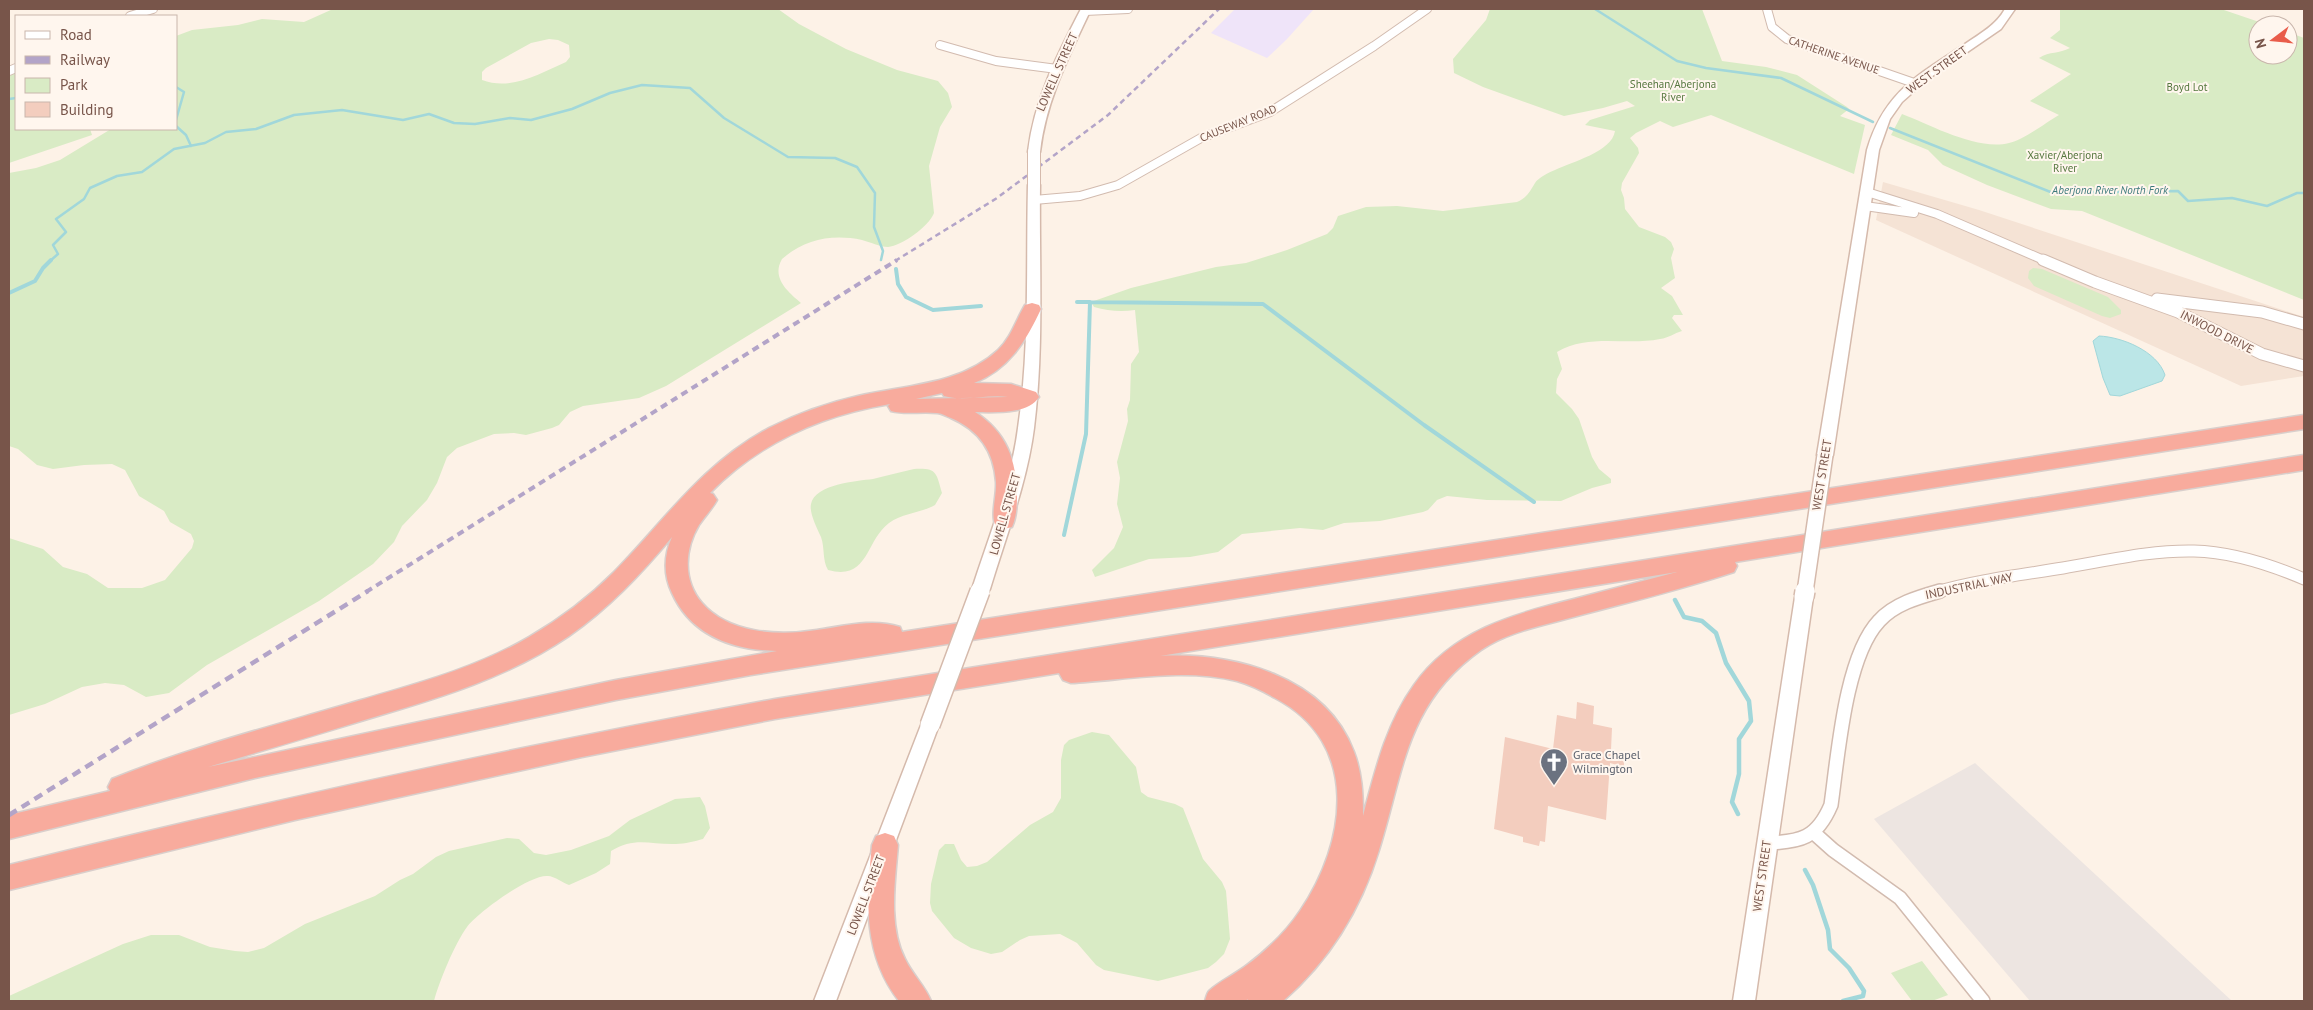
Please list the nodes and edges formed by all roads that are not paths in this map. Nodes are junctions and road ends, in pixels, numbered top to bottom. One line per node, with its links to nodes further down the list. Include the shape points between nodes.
1 (153, 9): 7 (street)
2 (1128, 9): 6 (street)
3 (1426, 9): 12 (street, CAUSEWAY ROAD, via 1270,112 1201,138 1130,180 1110,188 1080,196)
4 (1767, 9): 10 (street, CATHERINE AVENUE, via 1772,27 1787,39)
5 (2010, 9): 10 (main road, WEST STREET, via 1997,27)
6 (1085, 10): 9 (main road, LOWELL STREET)
7 (133, 15)
8 (940, 45): 9 (street, via 996,61)
9 (1057, 69): 12 (main road, LOWELL STREET, bridge, via 1038,114)
10 (1917, 84): 11 (main road, WEST STREET, via 1890,109 1882,124)
11 (1866, 199): 13 (street, INWOOD DRIVE); 13 (street, INWOOD DRIVE, via 1927,210); 31 (main road, WEST STREET, bridge)
12 (1034, 200): 15 (main road, LOWELL STREET)
13 (1963, 228): 14 (street, INWOOD DRIVE)
14 (2130, 295): 16 (street, INWOOD DRIVE, via 2262,312); 17 (street, INWOOD DRIVE, via 2201,322 2267,356)
15 (1032, 309): 18 (highway, via 1016,342 985,370 950,384); 19 (main road, LOWELL STREET)
16 (2304, 324)
17 (2304, 366)
18 (900, 394): 19 (highway, via 996,389 1016,391); 28 (highway, via 824,412 755,445 702,485 622,578 591,607 545,640 502,664 441,688 165,770)
19 (1029, 397): 20 (highway, via 1000,405); 23 (main road, LOWELL STREET, via 1023,445)
20 (929, 404): 23 (highway, via 960,413 978,423 994,438 1008,480); 26 (highway, via 884,408 847,416 808,430 760,455 721,485 696,512 679,547 677,574 682,592 698,614 720,629 749,639 783,642 861,633)
21 (2304, 422): 26 (highway)
22 (2304, 462): 24 (highway)
23 (1004, 521): 32 (main road, LOWELL STREET, bridge)
24 (1784, 546): 27 (highway); 37 (highway, via 1696,576 1513,625 1474,643 1447,664 1421,692 1401,729 1364,856 1341,910 1321,941 1290,976)
25 (2304, 579): 30 (street, INDUSTRIAL WAY, via 2239,557 2179,552 2110,560 1963,586 1900,605 1876,624 1864,645 1854,672 1831,804)
26 (951, 635): 28 (highway, via 751,665 616,690 256,767)
27 (990, 675): 33 (highway, via 775,709 571,747 294,807); 36 (highway, via 1101,672 1161,665 1223,668 1257,677 1290,693 1328,728 1346,761 1353,797 1348,831 1326,894 1294,940 1260,974)
28 (44, 817): 29 (highway)
29 (9, 827)
30 (1814, 833): 31 (street, via 1796,841); 39 (street, via 1900,898)
31 (1767, 843): 38 (main road, WEST STREET)
32 (885, 845): 34 (main road, LOWELL STREET); 35 (highway, via 880,896 884,943 897,975)
33 (9, 878)
34 (825, 1001)
35 (917, 1001)
36 (1219, 1001)
37 (1261, 1001)
38 (1744, 1001)
39 (1983, 1001)

